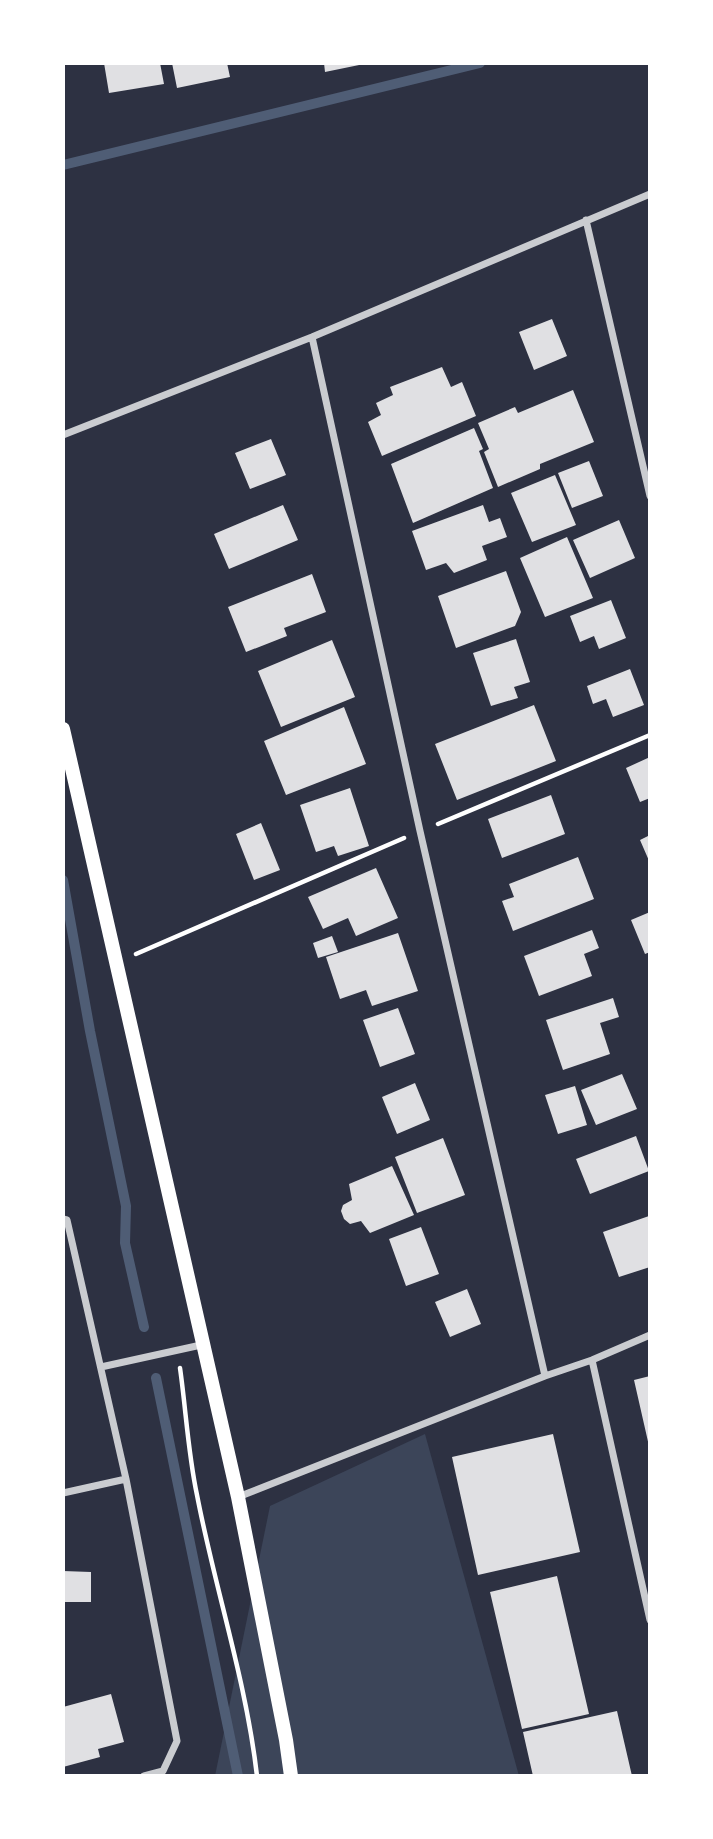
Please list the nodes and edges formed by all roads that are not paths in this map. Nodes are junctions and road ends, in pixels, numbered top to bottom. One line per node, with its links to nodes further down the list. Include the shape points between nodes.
1 (650, 194): 2 (street)
2 (586, 220): 3 (street); 5 (street)
3 (312, 337): 4 (street); 12 (street)
4 (63, 435)
5 (650, 496)
6 (63, 729): 9 (main road)
7 (63, 1219): 11 (street, via 67,1220)
8 (650, 1335): 10 (street)
9 (201, 1345): 11 (street); 15 (main road)
10 (592, 1360): 12 (street); 16 (street)
11 (101, 1367): 13 (street)
12 (545, 1376): 15 (street)
13 (126, 1479): 14 (street); 17 (street, via 177,1741 163,1771)
14 (63, 1493)
15 (238, 1497): 18 (main road)
16 (650, 1620)
17 (144, 1776)
18 (291, 1776)

